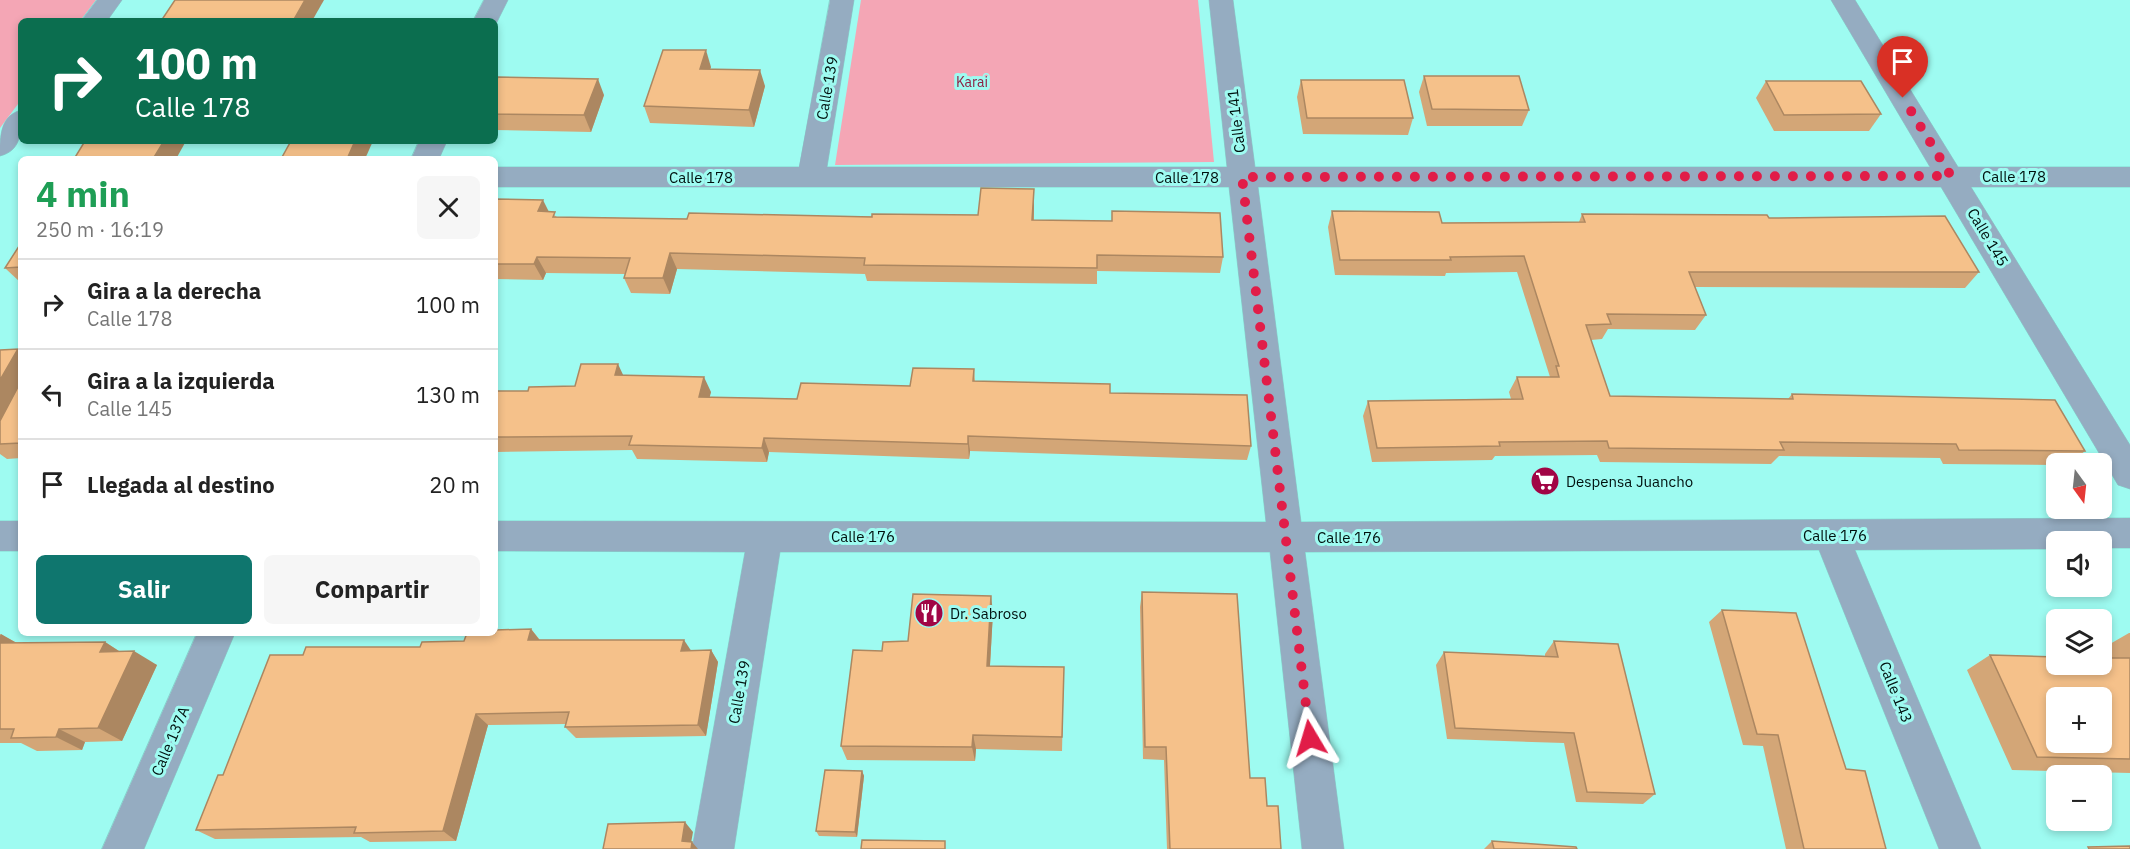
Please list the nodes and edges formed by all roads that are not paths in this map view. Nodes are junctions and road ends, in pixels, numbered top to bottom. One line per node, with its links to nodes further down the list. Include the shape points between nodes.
1 (110, 0): 6 (street)
2 (496, 0): 7 (street)
3 (842, 0): 10 (street, Calle 139)
4 (1221, 0): 13 (street, Calle 141)
5 (1843, 0): 11 (street, Calle 145)
6 (96, 18)
7 (487, 18)
8 (18, 123): 9 (street)
9 (0, 147)
10 (811, 176): 12 (street, Calle 178); 13 (street, Calle 178)
11 (1951, 176): 13 (street, Calle 178); 14 (street, Calle 178); 15 (street, Calle 145)
12 (498, 177)
13 (1242, 177): 22 (street, Calle 141)
14 (2130, 177)
15 (2130, 475)
16 (2130, 533): 21 (street, Calle 176)
17 (0, 536): 18 (street)
18 (18, 536)
19 (498, 536): 20 (street, Calle 176)
20 (765, 536): 22 (street, Calle 176); 25 (street, Calle 139)
21 (1831, 536): 22 (street, Calle 176); 27 (street, Calle 143)
22 (1286, 537): 26 (street, Calle 141)
23 (215, 636): 24 (street, Calle 137A)
24 (123, 849)
25 (713, 849)
26 (1323, 849)
27 (1960, 849)

